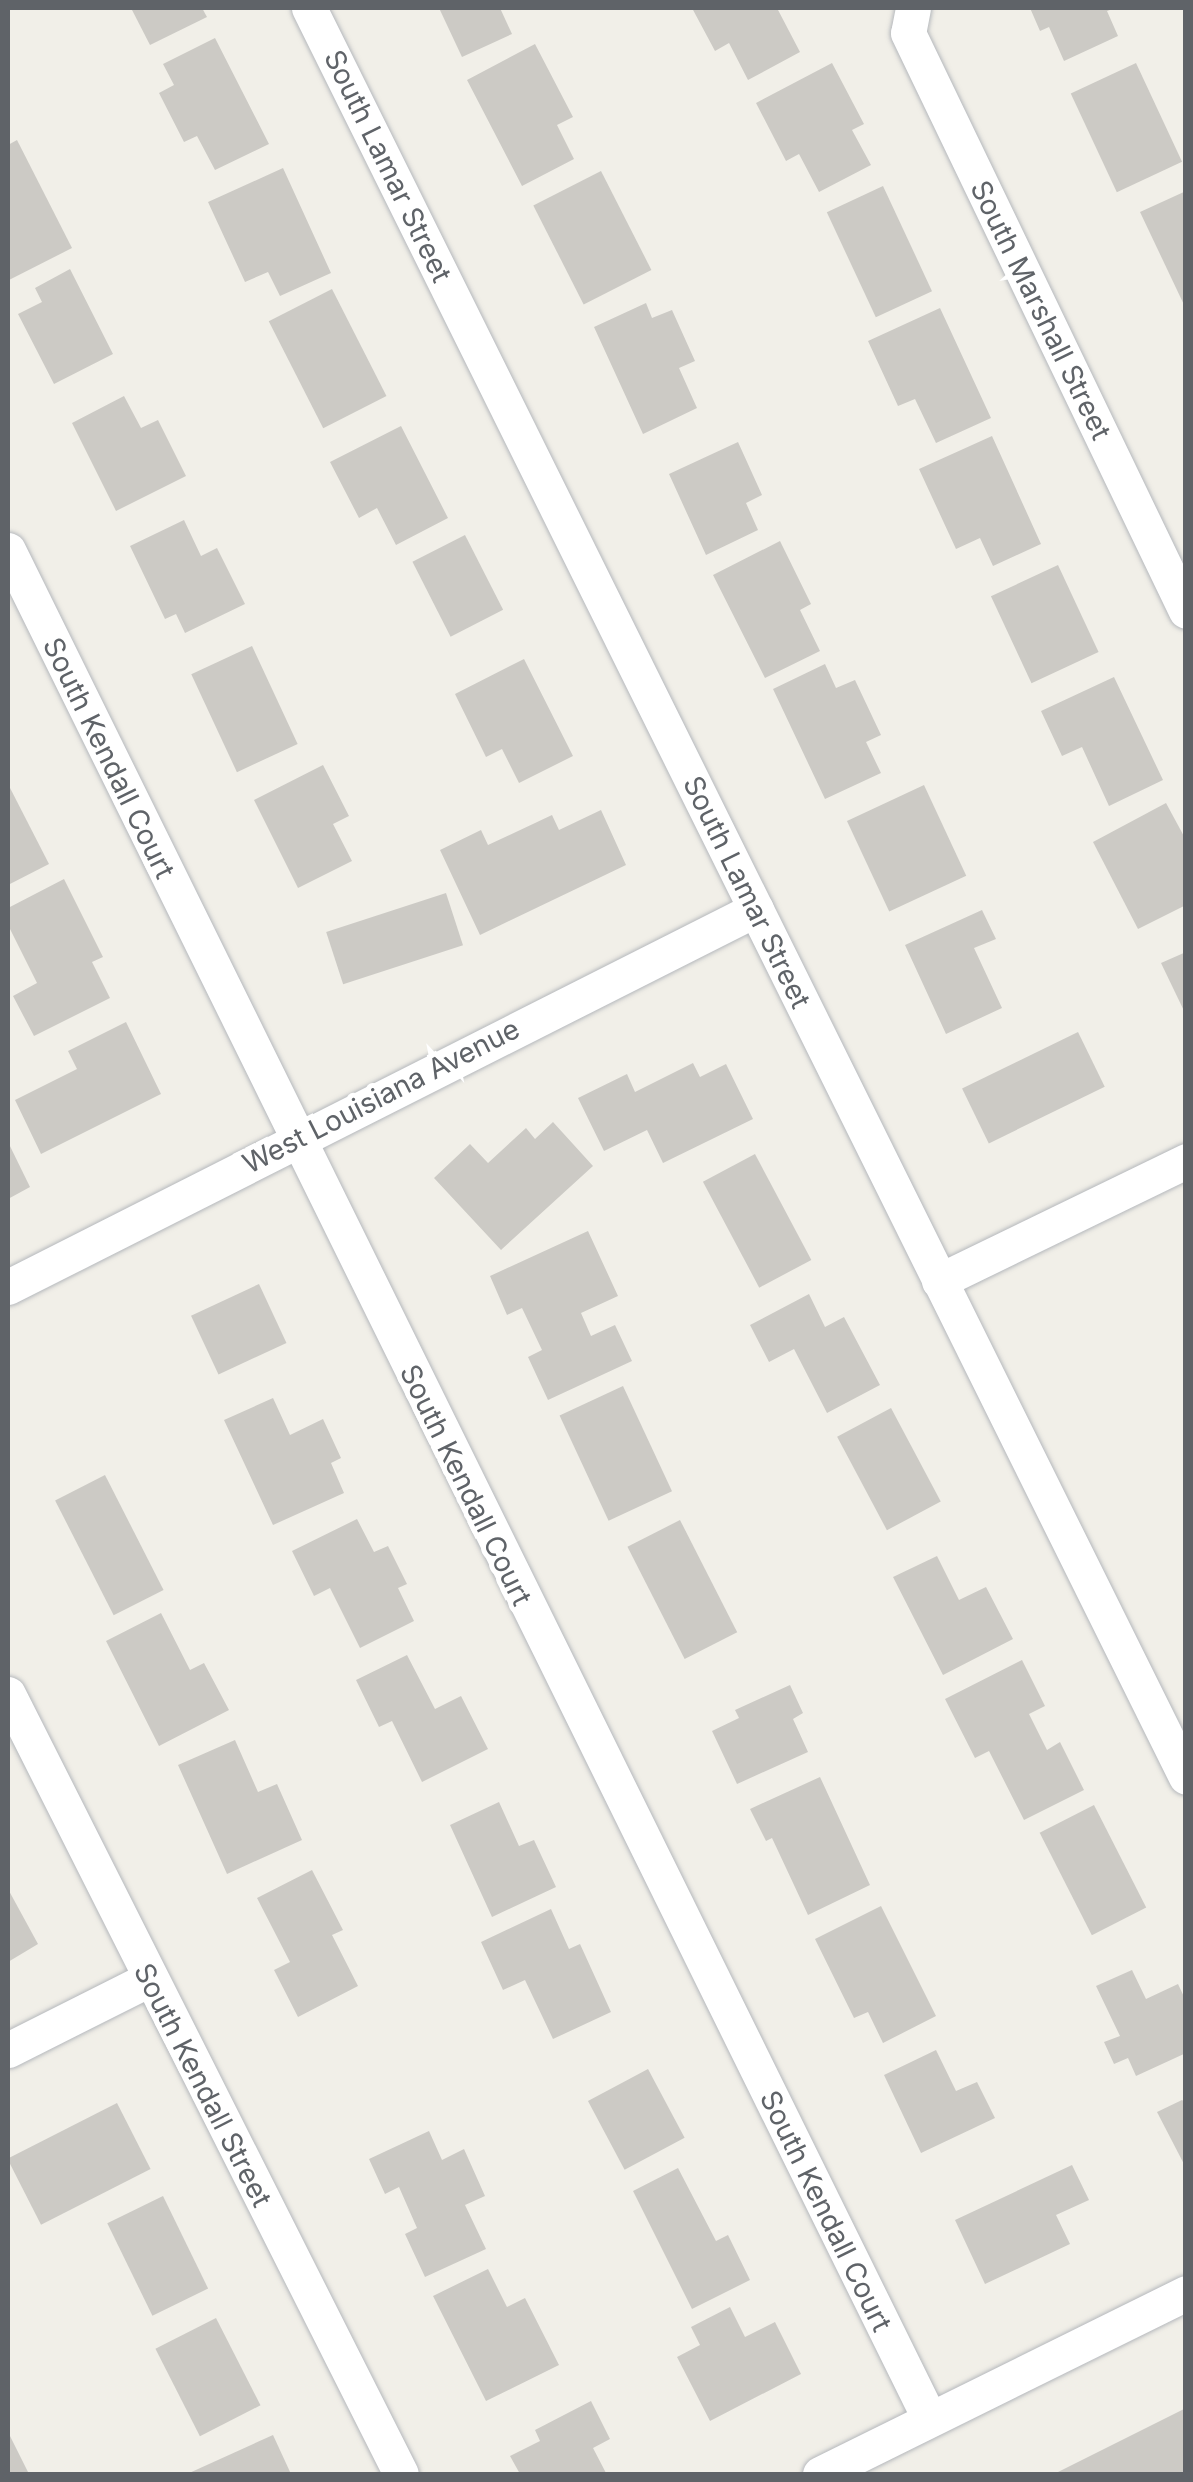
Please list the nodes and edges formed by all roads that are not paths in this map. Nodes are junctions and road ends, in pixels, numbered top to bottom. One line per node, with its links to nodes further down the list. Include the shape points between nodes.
1 (310, 8): 5 (street, South Lamar Street)
2 (914, 8): 4 (street, South Marshall Street, via 908,33)
3 (8, 550): 6 (street, South Kendall Court)
4 (1186, 611)
5 (756, 908): 6 (street, West Louisiana Avenue); 8 (street, South Lamar Street)
6 (294, 1138): 9 (street, West Louisiana Avenue); 15 (street, South Kendall Court)
7 (1186, 1161): 8 (street)
8 (939, 1281): 11 (street, South Lamar Street)
9 (8, 1287)
10 (8, 1694): 12 (street, South Kendall Street)
11 (1186, 1776)
12 (150, 1980): 13 (street); 16 (street, South Kendall Street)
13 (8, 2050)
14 (1186, 2293): 15 (street)
15 (929, 2418): 17 (street)
16 (401, 2474)
17 (820, 2474)

